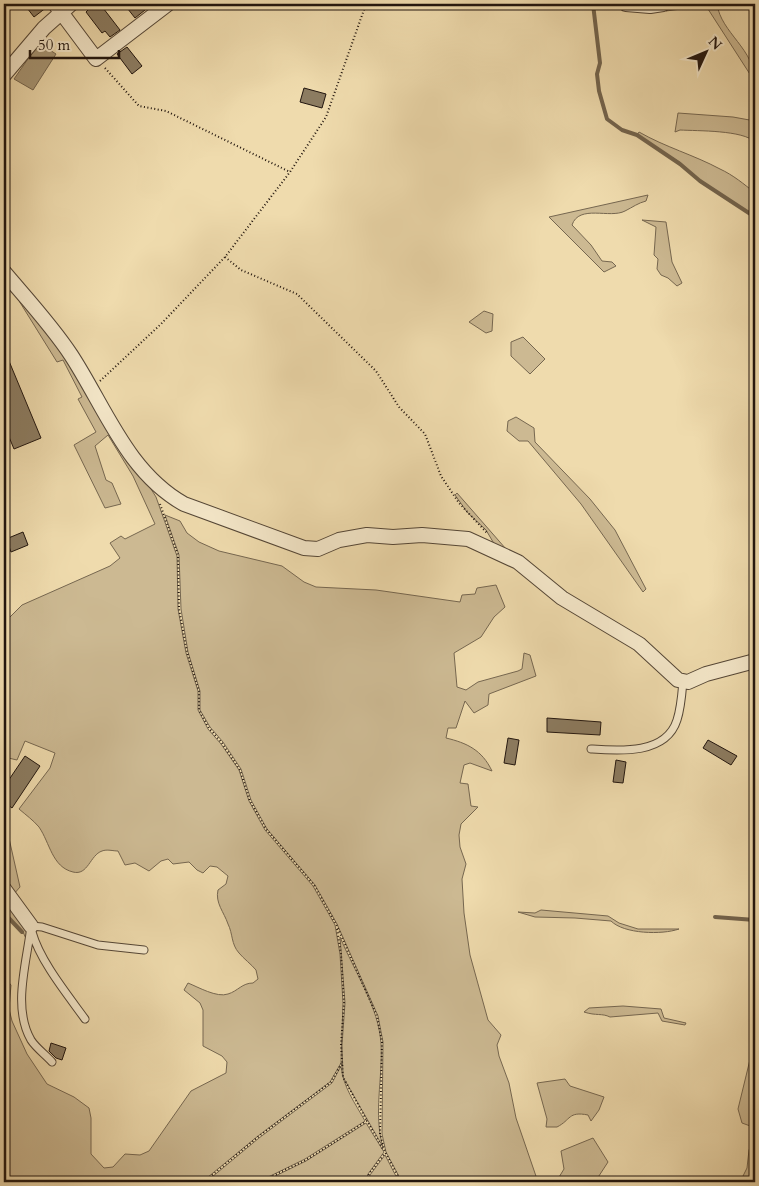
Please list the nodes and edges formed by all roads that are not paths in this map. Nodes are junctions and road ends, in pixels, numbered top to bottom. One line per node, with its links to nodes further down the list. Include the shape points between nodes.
1 (168, 4): 4 (street, via 96,59)
2 (626, 4): 3 (street)
3 (663, 4)
4 (62, 6): 5 (street)
5 (4, 74)
6 (4, 272): 8 (street, via 70,353 141,470 167,494 184,504 304,548 318,549 339,540 366,535 468,539 518,562 562,598 639,644 678,680)
7 (755, 661): 8 (street)
8 (684, 681): 9 (lane, via 677,721 665,737 638,750)
9 (591, 749)
10 (4, 889): 11 (street)
11 (31, 926): 12 (lane, via 98,945); 13 (lane, via 34,940); 14 (lane, via 20,990 24,1018 31,1040)
12 (144, 950)
13 (85, 1019)
14 (52, 1062)

